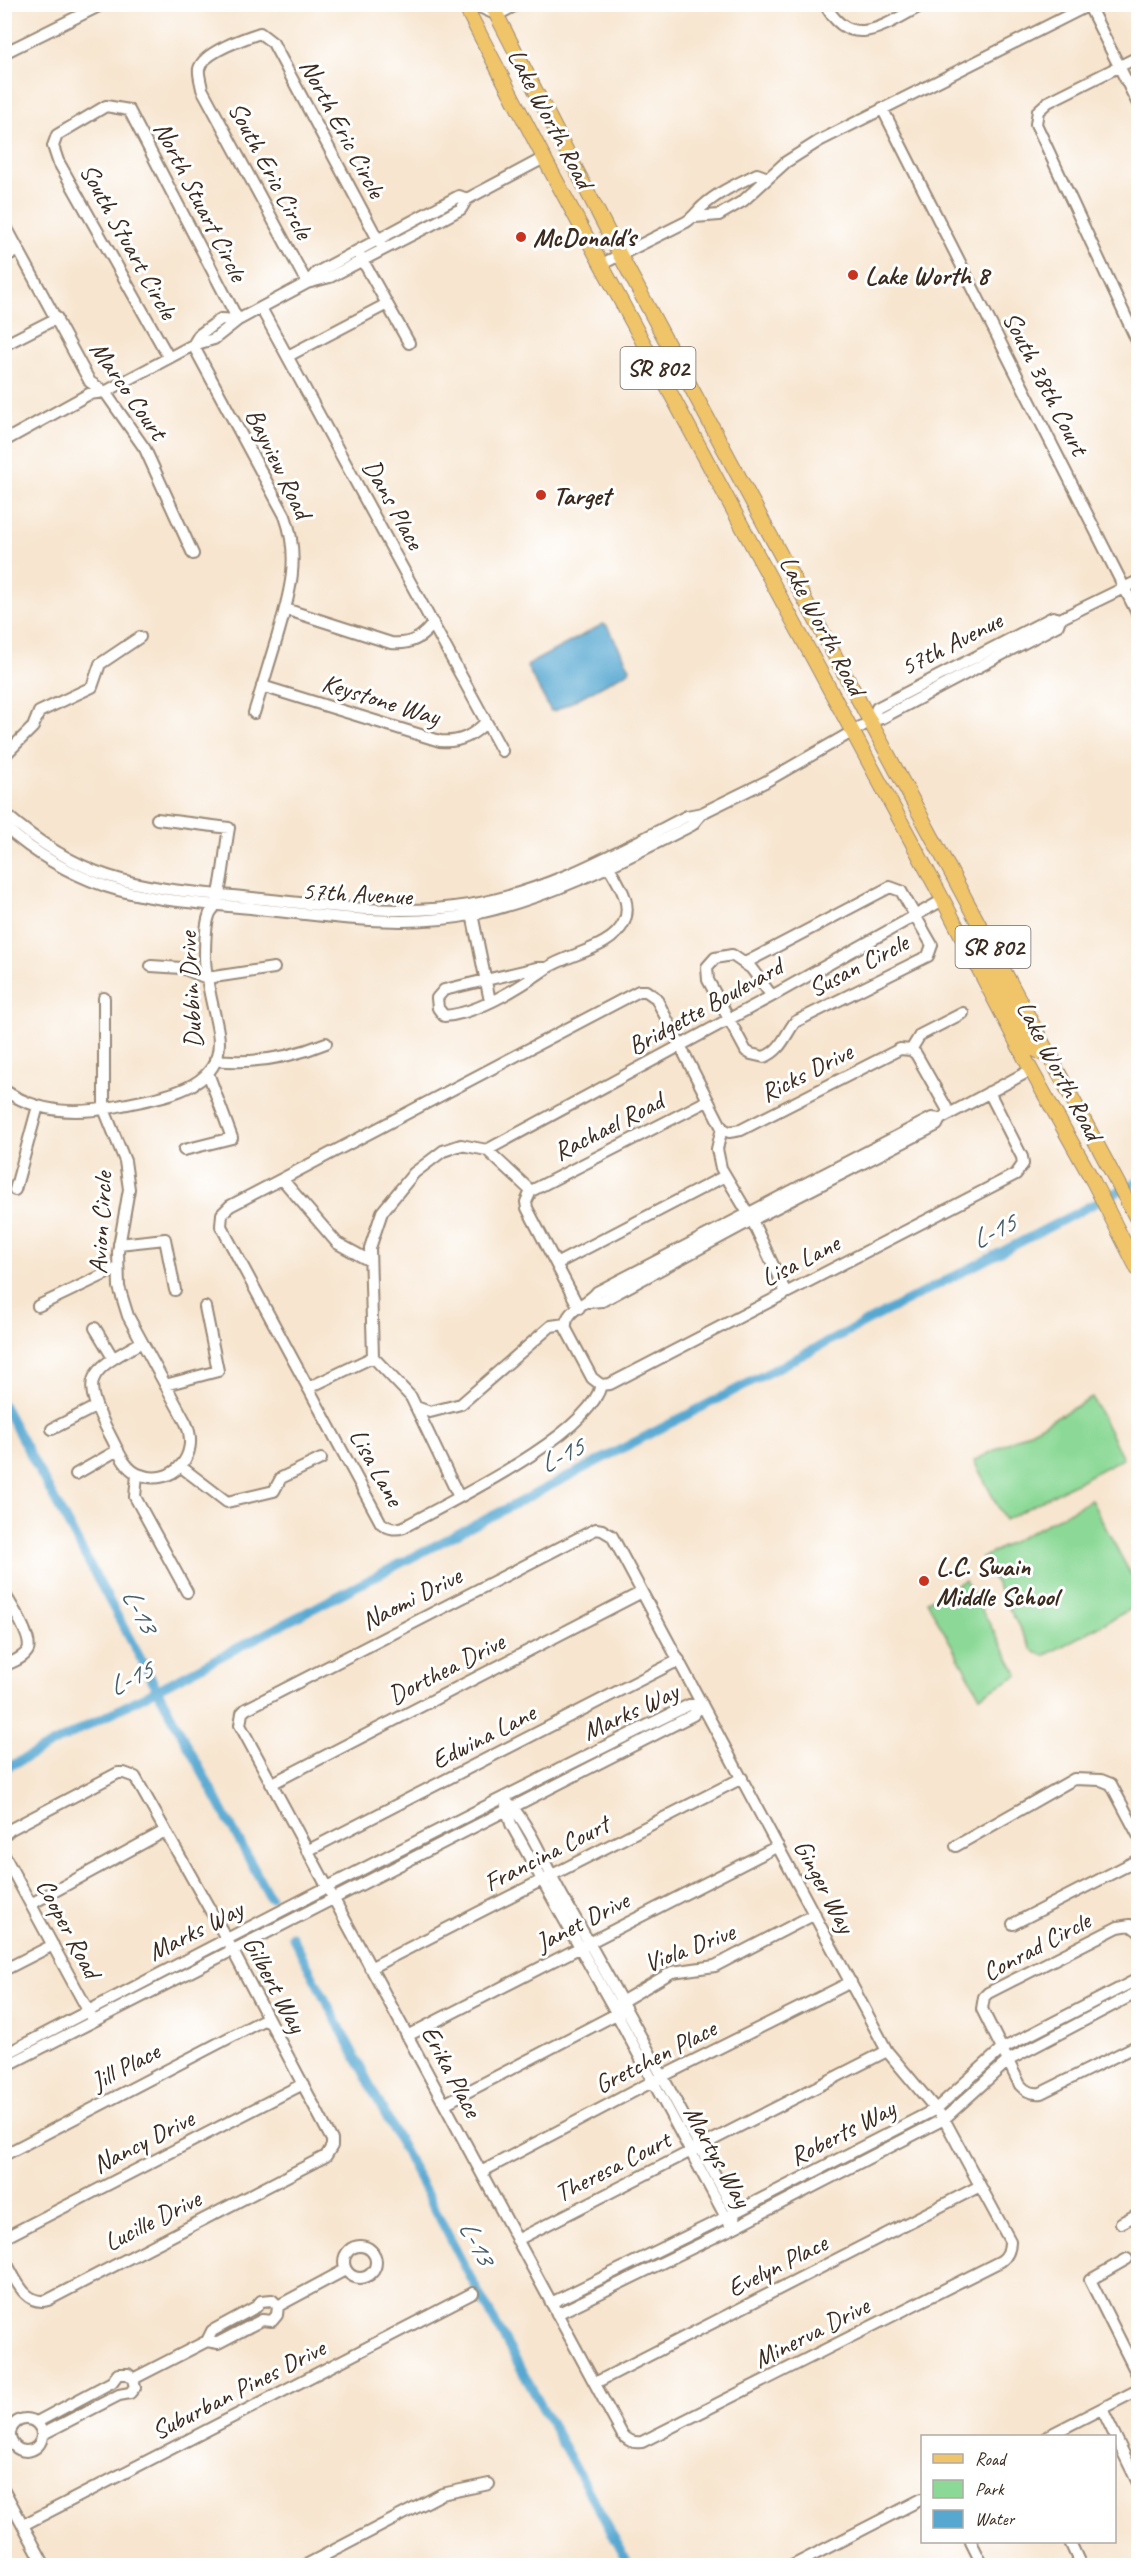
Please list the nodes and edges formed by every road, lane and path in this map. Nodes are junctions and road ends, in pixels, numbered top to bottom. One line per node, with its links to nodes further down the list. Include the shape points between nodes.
1 (102, 4): 9 (street)
2 (464, 4): 16 (main road, Lake Worth Road / SR 802)
3 (473, 4): 8 (street)
4 (518, 4): 8 (street)
5 (825, 4): 6 (street, via 839,25 862,32)
6 (924, 4)
7 (1090, 5): 11 (street); 14 (street)
8 (494, 10): 23 (main road, Lake Worth Road / SR 802)
9 (4, 53)
10 (1138, 57): 11 (street)
11 (1120, 66): 13 (street); 32 (street, via 1048,102 1036,118 1038,130)
12 (200, 76): 20 (street, North Eric Circle, via 206,57 260,33 273,43); 26 (street, South Eric Circle, via 202,88)
13 (1138, 104)
14 (882, 108): 17 (street, via 819,141); 45 (street, South 38th Court)
15 (53, 146): 30 (street, North Stuart Circle, via 57,135 106,106 129,110); 36 (street, South Stuart Circle)
16 (544, 158): 20 (street, via 467,199 461,209); 25 (main road, Lake Worth Road / SR 802)
17 (768, 178): 18 (street, via 743,201 719,215); 18 (street, via 757,174 742,181 703,206)
18 (694, 217): 23 (street)
19 (4, 224): 21 (street, Marco Court)
20 (380, 244): 22 (street)
21 (19, 249): 24 (street); 29 (street, Marco Court)
22 (359, 255): 26 (street, via 330,277); 27 (street)
23 (620, 255): 25 (street); 40 (main road, Lake Worth Road / SR 802)
24 (4, 257)
25 (602, 264): 38 (main road, Lake Worth Road / SR 802)
26 (307, 283): 28 (street)
27 (387, 304): 31 (street); 35 (street)
28 (261, 308): 30 (street); 35 (street, Dans Place)
29 (57, 318): 33 (street); 37 (street, Marco Court, via 90,382)
30 (238, 320): 34 (street, via 221,319 199,335)
31 (409, 343)
32 (1138, 343)
33 (4, 345)
34 (193, 345): 36 (street); 46 (street, Bayview Road, via 287,522 292,539 293,574)
35 (288, 356): 48 (street, Dans Place)
36 (169, 358): 37 (street)
37 (105, 392): 39 (street, via 89,394); 42 (street, Marco Court, via 145,449)
38 (671, 392): 40 (main road, via 689,410 728,477); 41 (main road, Lake Worth Road / SR 802)
39 (4, 441)
40 (746, 488): 43 (main road, Lake Worth Road / SR 802)
41 (727, 496): 43 (main road, via 741,500 748,508 778,563); 54 (main road, Lake Worth Road / SR 802)
42 (193, 554)
43 (793, 576): 52 (main road, Lake Worth Road / SR 802)
44 (1138, 581): 45 (street, 57th Avenue)
45 (1125, 587): 47 (street, South 38th Court); 52 (street, 57th Avenue, via 1060,619 1044,621 879,707)
46 (285, 609): 48 (street, via 392,643 418,639); 50 (street, Bayview Road)
47 (1138, 615)
48 (433, 623): 53 (street, Dans Place)
49 (140, 637): 56 (street, via 100,664 92,687 39,712 33,727)
50 (262, 686): 51 (street, Bayview Road); 53 (street, Keystone Way, via 440,741 464,738)
51 (254, 713)
52 (871, 721): 54 (street, 57th Avenue); 81 (main road, Lake Worth Road / SR 802)
53 (486, 722): 55 (street)
54 (853, 732): 58 (street, 57th Avenue); 63 (main road, Lake Worth Road / SR 802)
55 (502, 751)
56 (4, 756)
57 (4, 813): 62 (street, 57th Avenue, via 55,852 107,876)
58 (702, 813): 61 (street, 57th Avenue, via 692,825); 62 (street, 57th Avenue, via 687,816 559,879 469,905 364,909)
59 (157, 819): 62 (street, Dubbin Drive, via 229,828)
60 (4, 826): 62 (street, 57th Avenue, via 50,860 104,885 150,897)
61 (609, 867): 64 (street, 57th Avenue, via 527,900); 70 (street, via 627,901 625,920 619,930)
62 (217, 900): 64 (street, 57th Avenue, via 363,919 416,920); 71 (street, Dubbin Drive, via 209,916)
63 (943, 900): 65 (street, Bridgette Boulevard); 66 (main road, Lake Worth Road / SR 802)
64 (472, 914): 72 (street)
65 (916, 914): 67 (street, Susan Circle, via 900,891 890,887); 73 (street, Bridgette Boulevard); 77 (street, Susan Circle, via 932,945 928,956 795,1022 775,1051 764,1057 746,1051)
66 (971, 953): 81 (main road, via 993,974 1034,1049); 83 (main road, Lake Worth Road / SR 802)
67 (745, 963): 73 (street, Susan Circle); 77 (street, via 726,954 707,967 708,980)
68 (151, 966): 71 (street, via 182,968)
69 (274, 968): 71 (street)
70 (547, 968): 72 (street); 75 (street, via 522,986)
71 (207, 978): 82 (street, Dubbin Drive, via 218,1034)
72 (485, 981): 75 (street); 75 (street, via 444,990 437,998 438,1008 444,1016 457,1016)
73 (772, 996): 77 (street, Bridgette Boulevard)
74 (104, 998): 89 (street, Avion Circle)
75 (490, 1001)
76 (963, 1013): 80 (street, via 920,1035)
77 (729, 1019): 79 (street, Bridgette Boulevard)
78 (326, 1043): 82 (street, via 300,1054 246,1063)
79 (680, 1046): 87 (street); 94 (street, Bridgette Boulevard); 96 (street, Lisa Lane, via 656,998 639,991)
80 (911, 1050): 90 (street, via 920,1059); 91 (street, Ricks Drive, via 900,1049 741,1130 729,1132)
81 (1053, 1059): 92 (main road, Lake Worth Road / SR 802)
82 (215, 1060): 84 (street, Dubbin Drive)
83 (1031, 1070): 86 (street); 92 (main road, via 1054,1077 1081,1127); 105 (main road, Lake Worth Road / SR 802)
84 (208, 1073): 89 (street, Dubbin Drive, via 184,1090); 93 (street, via 231,1138)
85 (4, 1090): 88 (street, Dubbin Drive)
86 (989, 1092): 90 (street); 107 (street, Lisa Lane, via 1022,1157 1021,1170)
87 (707, 1101): 91 (street); 98 (street, Rachael Road)
88 (38, 1106): 89 (street, Dubbin Drive, via 69,1112); 97 (street)
89 (104, 1109): 101 (street, Avion Circle, via 128,1175 129,1203)
90 (945, 1117): 99 (street, via 932,1118)
91 (722, 1128): 95 (street, via 717,1149)
92 (1099, 1145): 100 (main road, Lake Worth Road / SR 802)
93 (184, 1150)
94 (487, 1150): 98 (street); 102 (street, via 474,1146 449,1148 414,1173 382,1212 369,1248)
95 (725, 1176): 99 (street); 103 (street)
96 (282, 1179): 102 (street, via 337,1243); 118 (street, Lisa Lane, via 230,1206 220,1219)
97 (15, 1190)
98 (531, 1191): 103 (street, via 527,1208)
99 (750, 1216): 107 (street); 110 (street, via 597,1292)
100 (1138, 1221)
101 (119, 1244): 104 (street, Avion Circle); 106 (street, via 165,1239)
102 (370, 1262): 114 (street)
103 (556, 1264): 110 (street)
104 (118, 1268): 108 (street); 113 (street, Avion Circle, via 122,1301)
105 (1138, 1270)
106 (175, 1290)
107 (786, 1293): 117 (street, Lisa Lane)
108 (38, 1306)
109 (205, 1307): 116 (street, via 218,1371)
110 (579, 1308): 111 (street, via 571,1312)
111 (565, 1324): 117 (street, via 592,1378); 120 (street, via 551,1326 461,1404 430,1412)
112 (95, 1328): 115 (street)
113 (142, 1342): 115 (street); 116 (street, Avion Circle)
114 (373, 1357): 118 (street); 120 (street)
115 (113, 1358): 119 (street, via 95,1376)
116 (165, 1385): 124 (street, Avion Circle, via 191,1438 190,1450)
117 (602, 1385): 127 (street, Lisa Lane, via 597,1400 558,1437)
118 (308, 1388): 127 (street, Lisa Lane, via 386,1527 404,1527)
119 (95, 1407): 121 (street); 122 (street)
120 (416, 1407): 127 (street)
121 (52, 1429)
122 (118, 1450): 125 (street); 126 (street, via 128,1469)
123 (321, 1459): 124 (street, via 282,1478 274,1491 227,1502)
124 (180, 1466): 126 (street, via 164,1475)
125 (76, 1474)
126 (137, 1474): 129 (street, via 135,1497)
127 (459, 1497)
128 (608, 1532): 130 (street, Ginger Way); 135 (street, Naomi Drive, via 590,1531 246,1709)
129 (187, 1592)
130 (642, 1592): 132 (street, Ginger Way); 137 (street, Dorthea Drive)
131 (4, 1593): 133 (street, via 29,1648)
132 (679, 1660): 134 (street, Ginger Way); 145 (street, Edwina Lane)
133 (4, 1666)
134 (702, 1704): 136 (street, Ginger Way); 138 (street, Marks Way, via 689,1705); 139 (street, Marks Way, via 693,1715)
135 (240, 1719): 137 (street, Erika Place, via 242,1731)
136 (742, 1778): 143 (street, Ginger Way); 148 (street, Francina Court)
137 (271, 1784): 145 (street, Erika Place)
138 (504, 1797): 139 (street, Martys Way); 149 (street, Marks Way)
139 (510, 1809): 148 (street, Martys Way, via 511,1824); 150 (street, Marks Way)
140 (165, 1831): 141 (street, Gilbert Way, via 138,1782 130,1774 118,1773); 151 (street); 155 (street, Gilbert Way)
141 (4, 1835)
142 (1138, 1835): 144 (street, via 1111,1784 1085,1778 1062,1784)
143 (778, 1846): 152 (street, Ginger Way); 157 (street, Janet Drive)
144 (956, 1846)
145 (307, 1851): 149 (street, Erika Place)
146 (4, 1855): 151 (street, Cooper Road)
147 (1138, 1860): 153 (street)
148 (546, 1878): 157 (street, Martys Way); 159 (street, Francina Court)
149 (327, 1887): 150 (street, Erika Place); 155 (street, Marks Way)
150 (334, 1899): 158 (street, Marks Way); 159 (street, Erika Place)
151 (31, 1904): 156 (street, Cooper Road)
152 (815, 1914): 163 (street, Ginger Way); 166 (street, Viola Drive, via 715,1966 672,1972)
153 (1013, 1924)
154 (1138, 1931): 172 (street, Conrad Circle, via 1130,1925 1118,1927 988,1993 982,2009)
155 (226, 1938): 158 (street, Gilbert Way); 161 (street, Marks Way)
156 (52, 1945): 160 (street); 167 (street, Cooper Road)
157 (584, 1945): 166 (street, Martys Way); 170 (street, Janet Drive)
158 (232, 1950): 164 (street, Marks Way); 168 (street, Gilbert Way)
159 (370, 1968): 170 (street, Erika Place)
160 (4, 1970)
161 (156, 1975): 164 (street); 167 (street, Marks Way)
162 (1138, 1979): 172 (street, Roberts Way)
163 (851, 1982): 173 (street, Ginger Way); 177 (street, Gretchen Place)
164 (163, 1986): 169 (street, Marks Way)
165 (1138, 1992): 175 (street, Roberts Way)
166 (619, 2008): 177 (street, Martys Way); 178 (street, Martys Way); 180 (street, Viola Drive)
167 (89, 2011): 169 (street, Cooper Road); 174 (street, Marks Way)
168 (267, 2018): 179 (street, Gilbert Way); 186 (street, Jill Place)
169 (94, 2023): 176 (street, Marks Way)
170 (407, 2036): 180 (street, Erika Place)
171 (1138, 2045): 175 (street, Conrad Circle, via 1041,2093 1024,2089)
172 (1002, 2049): 175 (street, Conrad Circle); 181 (street, Roberts Way)
173 (887, 2051): 181 (street, Ginger Way); 184 (street, Theresa Court)
174 (4, 2055)
175 (1009, 2060): 182 (street, Roberts Way)
176 (4, 2067)
177 (663, 2076): 178 (street, Gretchen Place); 184 (street, Martys Way)
178 (652, 2082): 185 (street, Martys Way); 187 (street, Gretchen Place)
179 (303, 2084): 183 (street, Gilbert Way, via 330,2133); 194 (street, Nancy Drive)
180 (444, 2104): 187 (street, Erika Place)
181 (936, 2109): 182 (street, Ginger Way); 189 (street, Roberts Way)
182 (944, 2119): 188 (street, Ginger Way); 193 (street, Roberts Way)
183 (332, 2146): 197 (street, Lucille Drive, via 326,2156 48,2300 36,2301 26,2295)
184 (700, 2147): 185 (street, Theresa Court); 189 (street, Martys Way)
185 (689, 2152): 191 (street, Martys Way); 195 (street, Theresa Court)
186 (4, 2155)
187 (481, 2172): 195 (street, Erika Place)
188 (980, 2186): 196 (street, Ginger Way, via 1010,2241); 207 (street, Evelyn Place)
189 (735, 2212): 191 (street, Roberts Way); 193 (street, Martys Way)
190 (1138, 2214): 192 (street)
191 (724, 2218): 193 (street, Martys Way); 201 (street, Roberts Way)
192 (1121, 2223)
193 (733, 2228): 203 (street, Roberts Way)
194 (4, 2238)
195 (517, 2240): 201 (street, Erika Place)
196 (1009, 2253): 216 (street, Minerva Drive, via 642,2442)
197 (4, 2259)
198 (1127, 2259): 205 (street, via 1090,2280)
199 (345, 2270): 202 (street)
200 (472, 2293): 222 (street, Suburban Pines Drive)
201 (551, 2303): 203 (street, Erika Place)
202 (278, 2306): 204 (street, via 278,2315 272,2320 262,2320 218,2343); 204 (street, via 272,2300 261,2301 212,2331)
203 (557, 2314): 207 (street, Erika Place)
204 (207, 2341): 206 (street)
205 (1138, 2376)
206 (133, 2379): 210 (street, via 128,2374 118,2374 112,2382); 211 (street, via 135,2387 130,2393)
207 (595, 2383): 216 (street, Erika Place, via 622,2434)
208 (1138, 2390): 209 (street)
209 (1102, 2409): 212 (street); 213 (street)
210 (37, 2422): 211 (street); 215 (street, via 20,2420 12,2427)
211 (42, 2434): 215 (street, via 36,2448 25,2451)
212 (1050, 2435)
213 (1115, 2435)
214 (1116, 2438): 218 (street)
215 (10, 2441): 217 (street)
216 (631, 2442)
217 (4, 2452)
218 (1138, 2483)
219 (489, 2484): 226 (street, via 442,2494)
220 (4, 2490): 222 (street)
221 (921, 2500): 227 (street)
222 (23, 2525): 225 (street)
223 (972, 2543): 228 (street)
224 (1071, 2543): 229 (street)
225 (45, 2565)
226 (304, 2565)
227 (792, 2565)
228 (983, 2565)
229 (1081, 2565)

